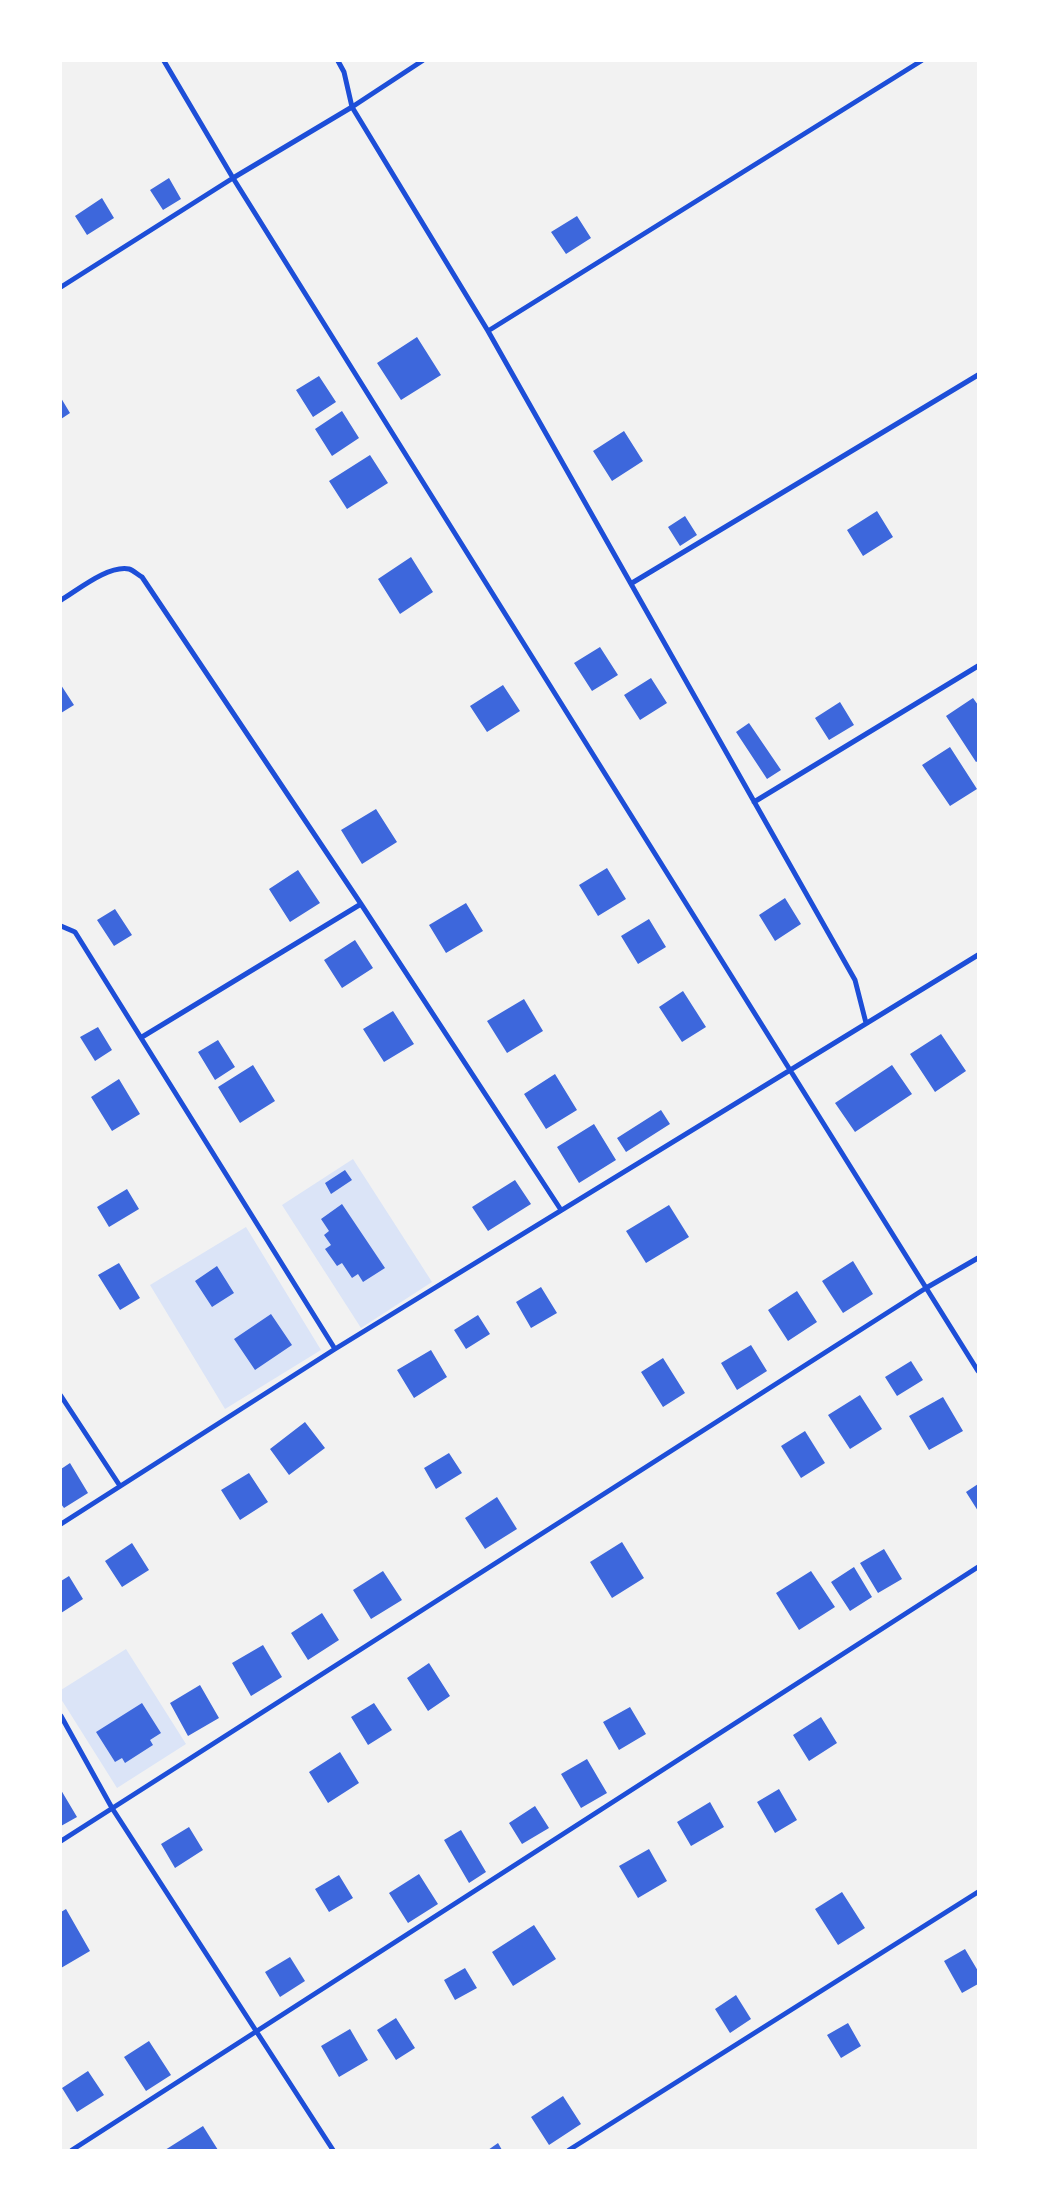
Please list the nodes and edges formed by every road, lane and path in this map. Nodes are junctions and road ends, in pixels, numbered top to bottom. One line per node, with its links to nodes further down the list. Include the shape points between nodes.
1 (164, 61): 6 (street)
2 (338, 61): 5 (street, via 344,72)
3 (422, 61): 5 (street)
4 (921, 61): 8 (street)
5 (352, 107): 6 (street); 8 (street)
6 (233, 178): 7 (street); 19 (street)
7 (61, 287)
8 (488, 331): 10 (street)
9 (978, 375): 10 (street)
10 (632, 583): 13 (street)
11 (61, 600): 14 (street, via 113,570 129,569 142,577)
12 (978, 666): 13 (street)
13 (754, 802): 17 (street, via 855,980)
14 (361, 904): 18 (street); 20 (street)
15 (61, 926): 18 (street, via 75,932)
16 (978, 955): 17 (street)
17 (866, 1023): 19 (street)
18 (142, 1037): 23 (street)
19 (789, 1070): 20 (street); 22 (street)
20 (561, 1210): 23 (street)
21 (978, 1258): 22 (street)
22 (926, 1288): 24 (street); 30 (street)
23 (335, 1349): 26 (street)
24 (978, 1371)
25 (61, 1396): 26 (street)
26 (120, 1486): 27 (street)
27 (61, 1524)
28 (978, 1567): 33 (street)
29 (61, 1716): 30 (street)
30 (112, 1808): 31 (street); 33 (street)
31 (61, 1841)
32 (978, 1892): 36 (street)
33 (256, 2031): 34 (street); 35 (street)
34 (72, 2150)
35 (333, 2150)
36 (569, 2150)

